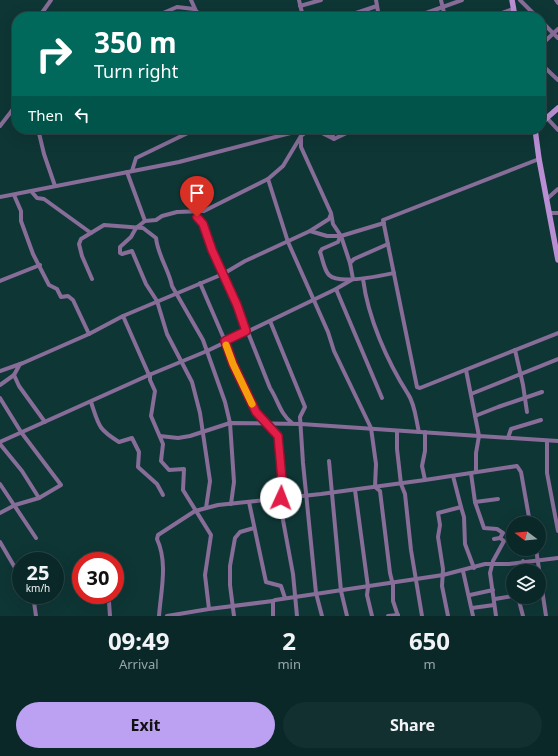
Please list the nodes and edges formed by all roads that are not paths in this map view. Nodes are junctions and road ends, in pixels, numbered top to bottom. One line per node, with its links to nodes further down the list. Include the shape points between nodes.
1 (51, 0): 17 (street)
2 (191, 0): 15 (street)
3 (299, 0): 12 (street)
4 (321, 0): 12 (street)
5 (376, 0): 13 (street)
6 (441, 0): 14 (street)
7 (462, 0): 14 (street)
8 (512, 0): 16 (main road)
9 (520, 0): 27 (street)
10 (556, 0): 11 (street)
11 (558, 3)
12 (300, 6): 20 (street)
13 (377, 6): 21 (street); 22 (street)
14 (443, 8): 23 (street); 24 (street)
15 (194, 9): 18 (street, via 176,7); 19 (street)
16 (513, 9): 25 (street); 26 (main road)
17 (43, 12)
18 (165, 12)
19 (197, 12)
20 (302, 12)
21 (359, 12)
22 (378, 12)
23 (431, 12)
24 (444, 12)
25 (505, 12)
26 (514, 12)
27 (532, 12)
28 (546, 26): 30 (street)
29 (558, 29): 30 (street)
30 (553, 33): 31 (street); 32 (street)
31 (558, 38)
32 (546, 40)
33 (546, 69): 34 (street)
34 (558, 80)
35 (558, 108): 37 (main road)
36 (12, 110): 39 (street)
37 (546, 115)
38 (546, 118): 40 (street)
39 (0, 126)
40 (558, 130)
41 (39, 134): 55 (street)
42 (186, 134): 52 (street, via 136,158)
43 (287, 134): 52 (street, via 186,161)
44 (304, 134): 49 (street)
45 (324, 134): 50 (street)
46 (332, 134): 50 (street)
47 (344, 134): 50 (street)
48 (536, 134): 51 (main road)
49 (301, 136): 54 (street, via 283,166); 62 (street, via 301,147)
50 (334, 139)
51 (539, 159): 60 (main road); 66 (street, via 385,218)
52 (132, 171): 53 (street)
53 (127, 172): 55 (street); 65 (street)
54 (268, 179): 61 (street, via 204,211); 71 (street)
55 (55, 186): 57 (street)
56 (558, 189): 60 (street)
57 (32, 191): 58 (street); 69 (street, via 38,198 44,199)
58 (14, 195): 59 (street); 75 (street, via 32,254)
59 (0, 197)
60 (548, 198): 63 (main road)
61 (194, 211): 65 (street, via 177,212 156,220); 77 (street, via 203,224)
62 (331, 213): 68 (street, via 329,219); 70 (street)
63 (549, 213): 64 (street); 73 (main road)
64 (558, 213)
65 (145, 221): 67 (street)
66 (384, 223): 70 (street); 72 (street)
67 (136, 228): 69 (street, via 104,225); 84 (street, via 144,229 156,238 157,247); 86 (street, via 120,247 120,253 132,251 146,284)
68 (310, 231): 70 (street, via 327,236); 71 (street)
69 (91, 233): 80 (street, via 78,244)
70 (341, 236): 74 (street); 78 (street, via 338,242 320,252 326,272 330,276 334,279)
71 (288, 242): 77 (street); 85 (street)
72 (388, 244): 74 (street, via 359,256); 76 (street)
73 (558, 260)
74 (350, 263): 78 (street)
75 (40, 265): 81 (street); 91 (street, via 49,285 57,289 61,297 68,296 73,300)
76 (394, 273): 79 (street); 98 (street, via 417,387)
77 (223, 274): 82 (street); 89 (street)
78 (353, 279): 79 (street); 83 (street)
79 (363, 279): 122 (street, via 371,311 386,350 414,408)
80 (92, 280)
81 (0, 281)
82 (200, 283): 84 (street); 92 (street)
83 (336, 289): 85 (street); 107 (street)
84 (176, 293): 86 (street); 94 (street)
85 (313, 300): 88 (street); 118 (street)
86 (157, 301): 87 (street); 96 (street, via 167,334)
87 (124, 316): 91 (street); 101 (street)
88 (270, 321): 89 (street); 117 (street, via 305,406 300,417)
89 (246, 331): 92 (street); 116 (street, via 281,412)
90 (558, 333): 93 (street)
91 (89, 334): 97 (street)
92 (225, 341): 94 (street); 115 (street, via 256,412)
93 (515, 350): 98 (street); 100 (street)
94 (207, 351): 96 (street); 114 (street)
95 (558, 359): 100 (street)
96 (180, 361): 101 (street); 121 (street, via 192,382)
97 (20, 364): 99 (street); 102 (street)
98 (466, 370): 105 (street)
99 (0, 371)
100 (521, 373): 105 (street); 108 (street)
101 (149, 374): 109 (street); 124 (street, via 155,391 151,416)
102 (14, 375): 103 (street); 113 (street)
103 (0, 385)
104 (542, 392): 108 (street)
105 (471, 394): 111 (street)
106 (0, 398): 120 (street)
107 (382, 398)
108 (525, 398): 110 (street); 111 (street)
109 (91, 402): 113 (street); 139 (street, via 103,432 120,442 132,438 139,452 138,467 157,484)
110 (527, 412)
111 (475, 416): 125 (street)
112 (540, 420): 126 (street, via 511,429)
113 (45, 422): 120 (street)
114 (230, 423): 115 (street); 121 (street); 146 (street, via 234,482)
115 (268, 424): 116 (street); 142 (street, via 279,440)
116 (292, 424): 117 (street)
117 (301, 424): 118 (street); 140 (street)
118 (371, 428): 119 (street); 136 (street, via 376,464)
119 (398, 431): 122 (street); 135 (street, via 397,449)
120 (22, 432): 129 (street); 141 (street, via 60,485)
121 (202, 432): 124 (street, via 178,438); 149 (street, via 210,481)
122 (419, 432): 123 (street)
123 (425, 432): 125 (street); 133 (street, via 422,466)
124 (160, 436): 150 (street, via 164,450 161,461 169,470 184,469 183,490)
125 (480, 436): 126 (street); 131 (street)
126 (508, 438): 128 (street)
127 (558, 440): 128 (street)
128 (547, 441): 154 (street, via 547,473)
129 (0, 443): 141 (street)
130 (329, 461): 138 (street)
131 (474, 472): 132 (street); 145 (street); 152 (street, via 512,466 520,468)
132 (453, 476): 133 (street); 148 (street)
133 (425, 480): 135 (street)
134 (0, 484): 147 (street)
135 (401, 484): 136 (street); 170 (street, via 405,494)
136 (375, 487): 137 (street); 171 (street, via 380,491)
137 (355, 490): 138 (street); 172 (street)
138 (331, 493): 140 (street); 174 (street)
139 (163, 496)
140 (306, 496): 142 (street); 175 (street)
141 (39, 498): 147 (street)
142 (281, 498): 144 (street); 179 (street, via 282,520)
143 (498, 499): 145 (street)
144 (249, 502): 146 (street); 153 (street)
145 (475, 502): 156 (street, via 484,528 500,531 503,533)
146 (231, 504): 149 (street)
147 (15, 505): 151 (street); 155 (street)
148 (461, 507): 167 (street, via 465,544); 169 (street, via 438,513)
149 (206, 508): 150 (street)
150 (195, 511): 189 (street, via 211,536 205,575); 193 (street, via 158,535 164,563)
151 (0, 513)
152 (529, 516)
153 (254, 528): 178 (street, via 266,582 281,586); 187 (street, via 240,532 235,538 230,566)
154 (558, 531)
155 (36, 538)
156 (500, 538): 157 (street); 164 (street, via 504,541)
157 (494, 539)
158 (0, 542): 163 (street)
159 (537, 556): 161 (street)
160 (558, 558): 161 (street)
161 (538, 560): 162 (street); 166 (street)
162 (524, 561): 164 (street); 165 (street)
163 (12, 563)
164 (493, 564): 167 (street); 173 (street, via 490,579)
165 (523, 564)
166 (538, 564)
167 (474, 568): 168 (street)
168 (463, 571): 169 (street); 176 (street)
169 (443, 576): 170 (street); 203 (street, via 442,586)
170 (416, 579): 171 (street); 202 (street)
171 (393, 583): 172 (street); 190 (street, via 393,601)
172 (368, 587): 174 (street); 200 (street)
173 (493, 590): 176 (street); 180 (street)
174 (342, 591): 175 (street); 199 (street)
175 (316, 593): 179 (street); 198 (street)
176 (470, 595): 188 (street)
177 (506, 597): 180 (street)
178 (285, 598): 179 (street); 181 (street)
179 (295, 598): 197 (street)
180 (495, 599): 186 (street)
181 (273, 601): 187 (street); 196 (street)
182 (34, 604): 191 (street)
183 (109, 604): 192 (street)
184 (520, 604): 206 (street)
185 (544, 604): 207 (street)
186 (494, 605): 188 (street); 205 (street)
187 (234, 607): 189 (street); 195 (street)
188 (472, 608): 204 (street)
189 (209, 609): 194 (street)
190 (398, 615): 201 (street)
191 (36, 616)
192 (110, 616)
193 (159, 616)
194 (166, 616)
195 (234, 616)
196 (274, 616)
197 (297, 616)
198 (322, 616)
199 (347, 616)
200 (372, 616)
201 (388, 616)
202 (422, 616)
203 (448, 616)
204 (473, 616)
205 (496, 616)
206 (523, 616)
207 (546, 616)

